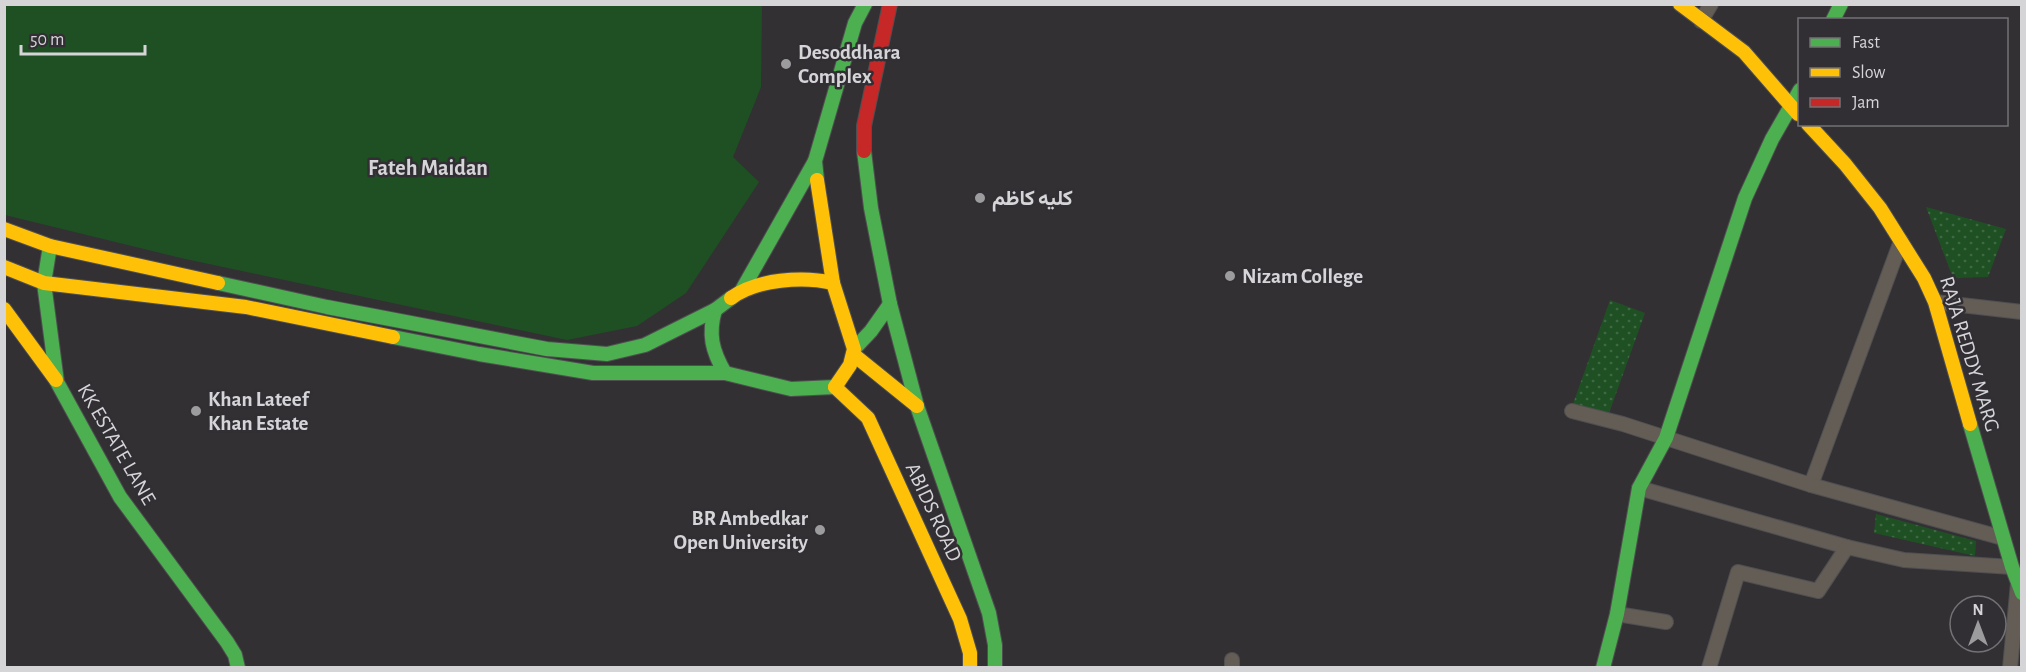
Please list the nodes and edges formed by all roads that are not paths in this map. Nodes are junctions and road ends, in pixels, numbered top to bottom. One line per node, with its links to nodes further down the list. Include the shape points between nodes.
1 (858, 4): 11 (main road)
2 (865, 4): 11 (main road)
3 (890, 4): 10 (main road)
4 (897, 4): 10 (main road)
5 (1680, 4): 9 (main road)
6 (1711, 4): 9 (street)
7 (1841, 4): 8 (main road)
8 (1834, 18)
9 (1701, 21): 12 (main road, via 1744,52)
10 (885, 22): 23 (main road, via 864,126 864,159)
11 (855, 23): 14 (main road)
12 (1795, 112): 33 (main road, via 1772,140 1745,198)
13 (1810, 126): 16 (main road, RAJA REDDY MARG, via 1832,148)
14 (815, 161): 20 (main road); 21 (main road)
15 (4, 229): 17 (main road)
16 (1901, 241): 22 (main road, RAJA REDDY MARG); 34 (street)
17 (50, 246): 19 (main road, KK ESTATE LANE); 25 (main road, via 327,307 547,349 607,354 645,345)
18 (4, 267): 19 (main road)
19 (44, 283): 28 (main road, via 246,307 593,373); 29 (main road, KK ESTATE LANE)
20 (832, 283): 21 (main road, via 792,279); 27 (main road)
21 (742, 290): 25 (main road)
22 (1935, 302): 26 (street); 36 (main road, RAJA REDDY MARG)
23 (890, 304): 27 (main road); 31 (main road)
24 (4, 309): 29 (main road)
25 (715, 310): 28 (main road, via 710,338)
26 (2022, 312)
27 (854, 352): 30 (main road, via 848,371); 31 (main road)
28 (725, 373): 30 (main road, via 791,388)
29 (57, 382): 42 (main road, KK ESTATE LANE, via 120,496 227,642)
30 (836, 387): 43 (main road, ABIDS ROAD, via 868,418 960,619 970,652)
31 (917, 406): 44 (main road, via 989,613)
32 (1572, 411): 33 (street)
33 (1666, 438): 34 (street); 35 (main road)
34 (1811, 485): 36 (street)
35 (1639, 488): 37 (street); 40 (main road)
36 (2003, 538): 38 (main road, RAJA REDDY MARG)
37 (1847, 547): 38 (street, via 1904,560); 46 (street, via 1818,591 1738,572)
38 (2012, 567): 39 (main road, RAJA REDDY MARG)
39 (2020, 587): 47 (street)
40 (1617, 614): 41 (street); 45 (main road)
41 (1666, 622)
42 (238, 668)
43 (970, 668)
44 (995, 668)
45 (1603, 668)
46 (1709, 668)
47 (2010, 668)

